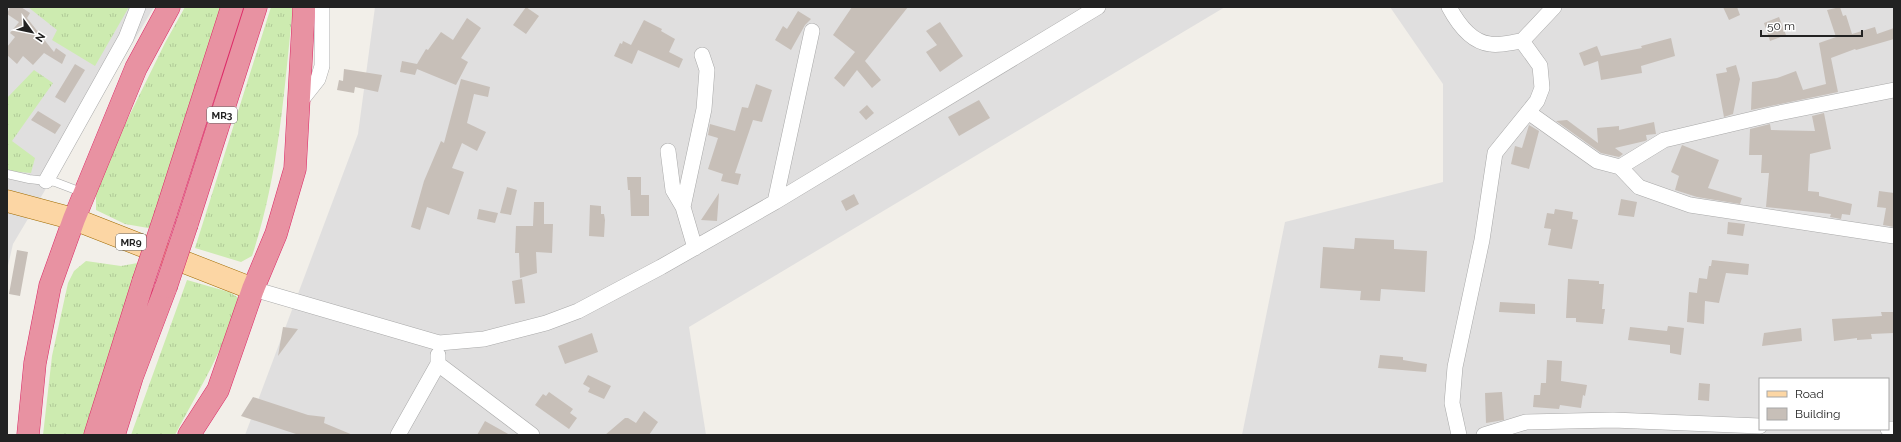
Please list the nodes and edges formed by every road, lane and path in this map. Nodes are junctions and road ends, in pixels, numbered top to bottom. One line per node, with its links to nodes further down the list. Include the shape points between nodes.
1 (138, 7): 19 (street, via 126,38)
2 (169, 7): 20 (highway, via 136,68)
3 (232, 7): 32 (highway, MR3, bridge)
4 (256, 7): 33 (highway, MR3, bridge, via 187,224)
5 (304, 7): 14 (highway)
6 (322, 7): 14 (street, via 322,66 318,79)
7 (1098, 7): 22 (street)
8 (1449, 7): 11 (street, via 1454,18 1471,36 1490,44)
9 (1554, 7): 11 (street)
10 (812, 31): 22 (street)
11 (1522, 41): 15 (street, via 1540,66 1542,88 1537,101)
12 (702, 55): 23 (street, via 707,70 704,109)
13 (1894, 90): 17 (street, via 1774,114 1664,140)
14 (298, 103): 27 (highway, via 295,169 276,234)
15 (1528, 112): 17 (street, via 1597,161); 37 (street, via 1495,154 1482,240 1454,367 1452,403)
16 (668, 151): 23 (street, via 673,190)
17 (1620, 166): 25 (street, via 1639,187 1690,205)
18 (7, 174): 19 (lane)
19 (46, 181): 20 (lane)
20 (84, 193): 24 (highway)
21 (7, 201): 24 (main road, MR9)
22 (775, 202): 26 (street)
23 (683, 207): 26 (street)
24 (74, 219): 27 (main road, MR9); 31 (highway, via 50,286 35,363)
25 (1894, 236)
26 (695, 248): 28 (street, via 578,311 546,323 484,339)
27 (253, 289): 28 (street); 34 (highway, via 218,390)
28 (439, 342): 29 (street)
29 (438, 364): 35 (street); 36 (street)
30 (1759, 426): 38 (street, via 1613,420 1526,422)
31 (28, 435)
32 (95, 435)
33 (114, 435)
34 (189, 435)
35 (398, 435)
36 (532, 435)
37 (1459, 435)
38 (1484, 435)

